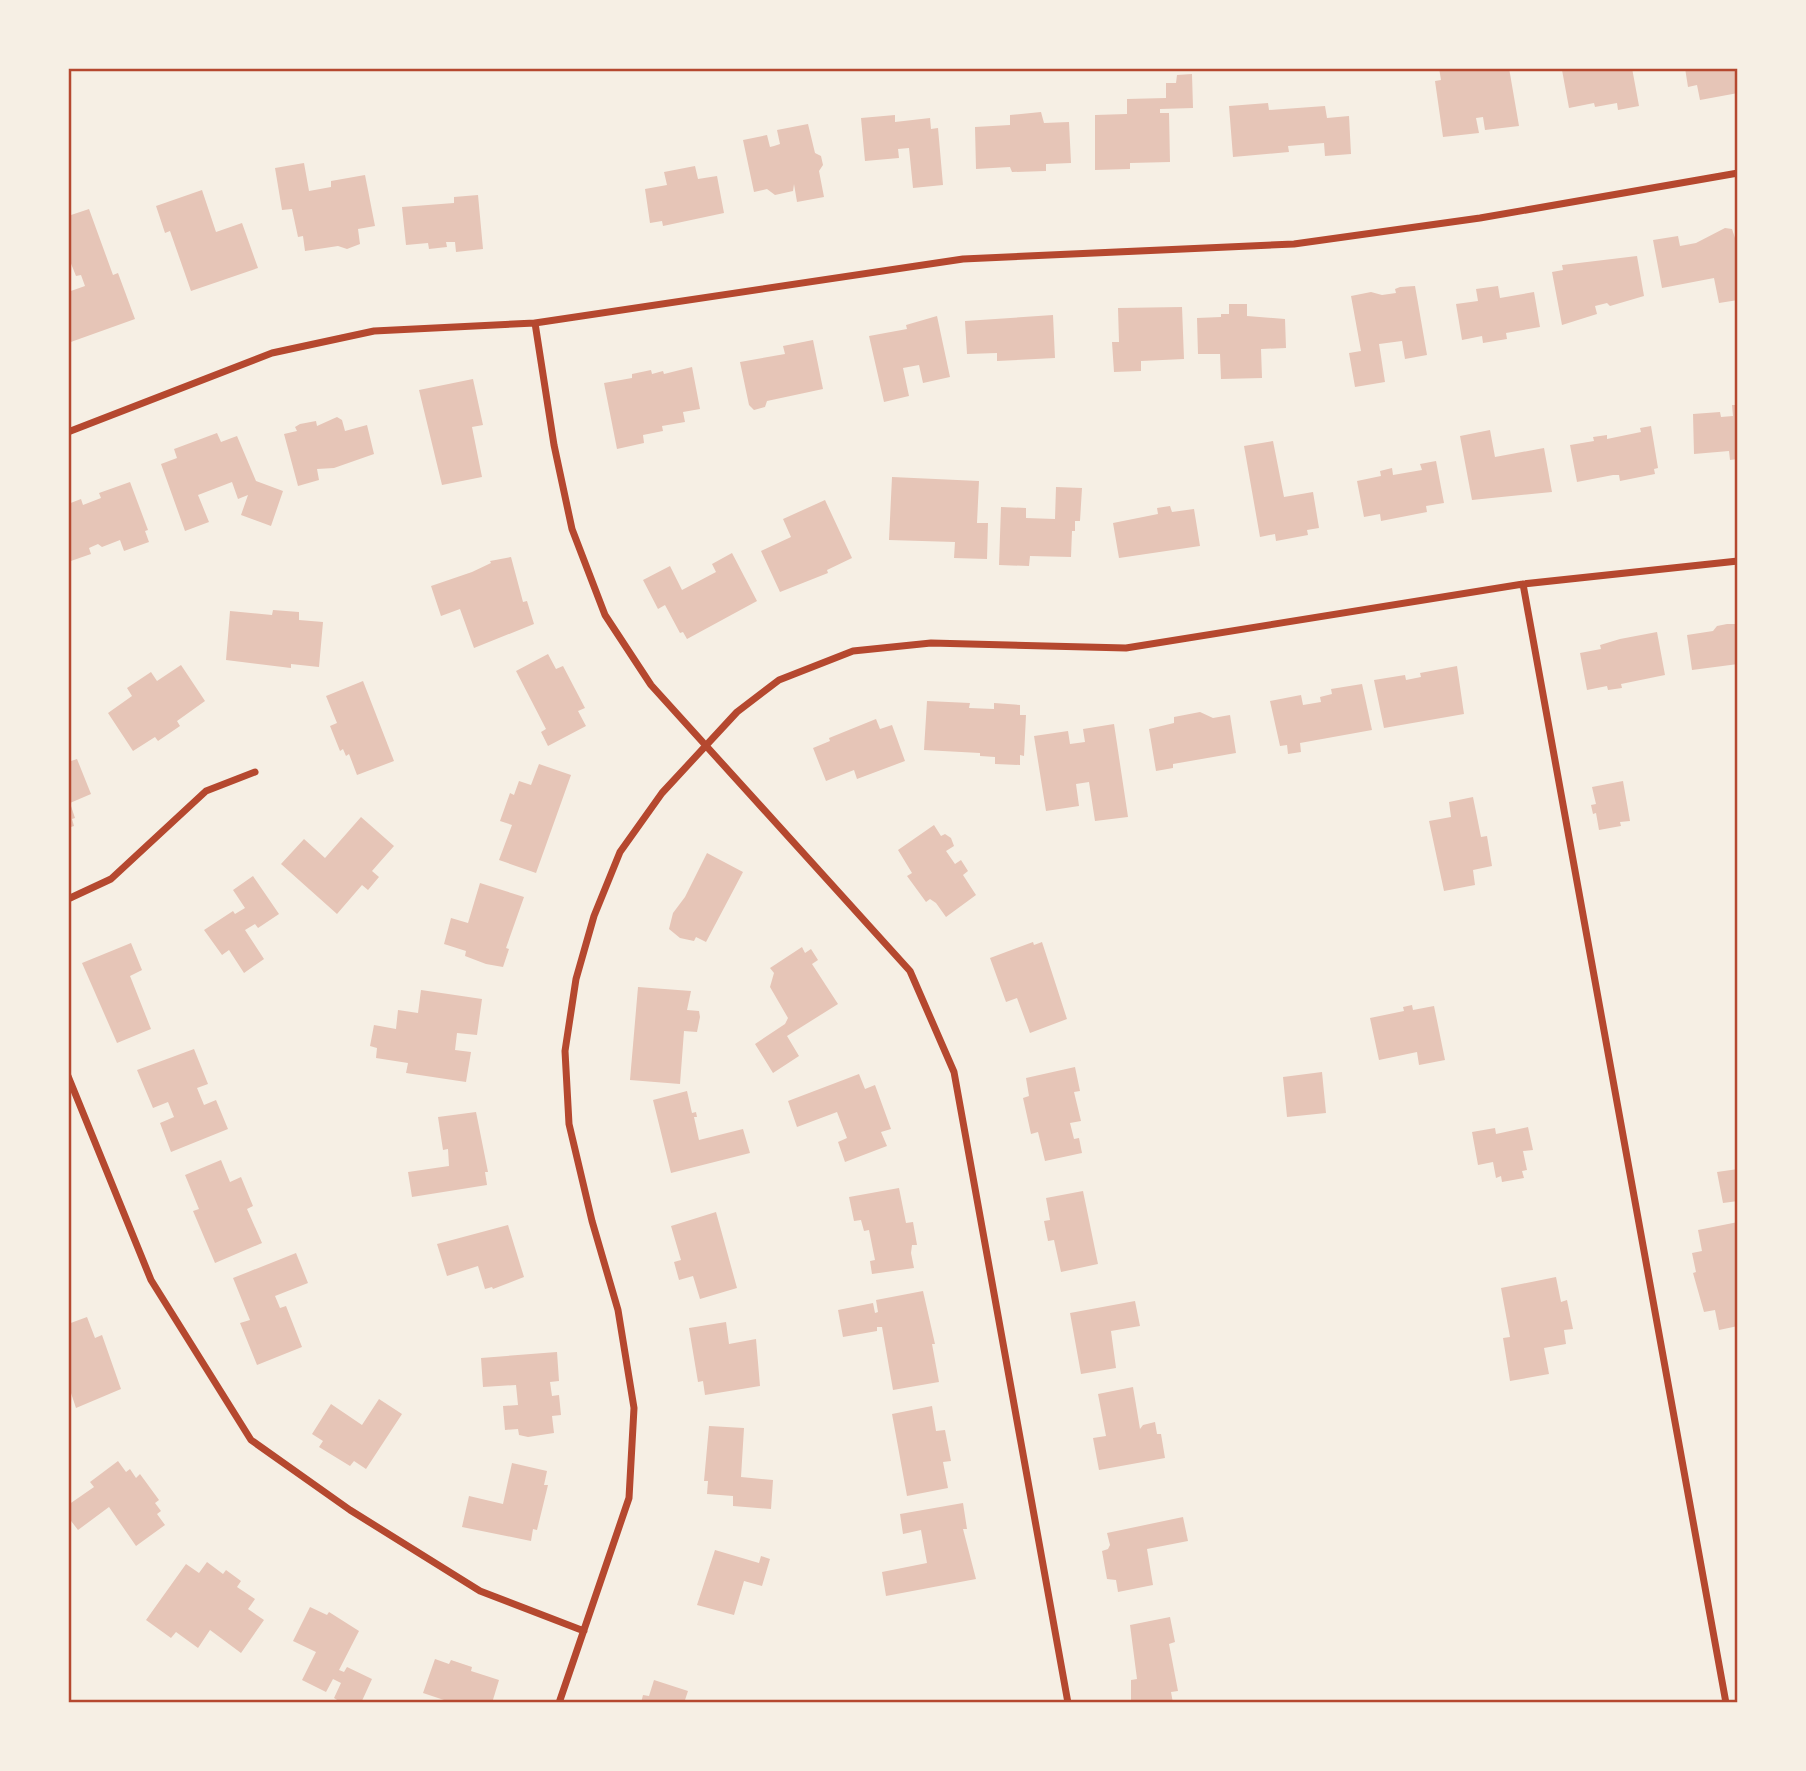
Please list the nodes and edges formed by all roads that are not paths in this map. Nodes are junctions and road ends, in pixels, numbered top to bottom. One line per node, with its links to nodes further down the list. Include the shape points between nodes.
1 (1738, 173): 2 (street, via 1480,218 1294,244 963,259)
2 (535, 323): 3 (street, via 373,331 272,353); 6 (street, via 572,529 605,615 651,685)
3 (68, 432)
4 (1738, 561): 5 (street)
5 (1523, 584): 6 (street, via 1126,648 931,643 853,651 779,680 737,712); 13 (street)
6 (705, 747): 10 (street, via 662,793 620,852 594,916 576,979 565,1051 569,1124 618,1310 634,1408 629,1498); 12 (street, via 910,971 954,1072)
7 (255, 772): 8 (street, via 206,791 111,879)
8 (68, 898)
9 (68, 1076): 10 (street, via 151,1280 251,1440 350,1510 480,1591)
10 (584, 1631): 11 (street)
11 (559, 1703)
12 (1068, 1703)
13 (1726, 1703)

